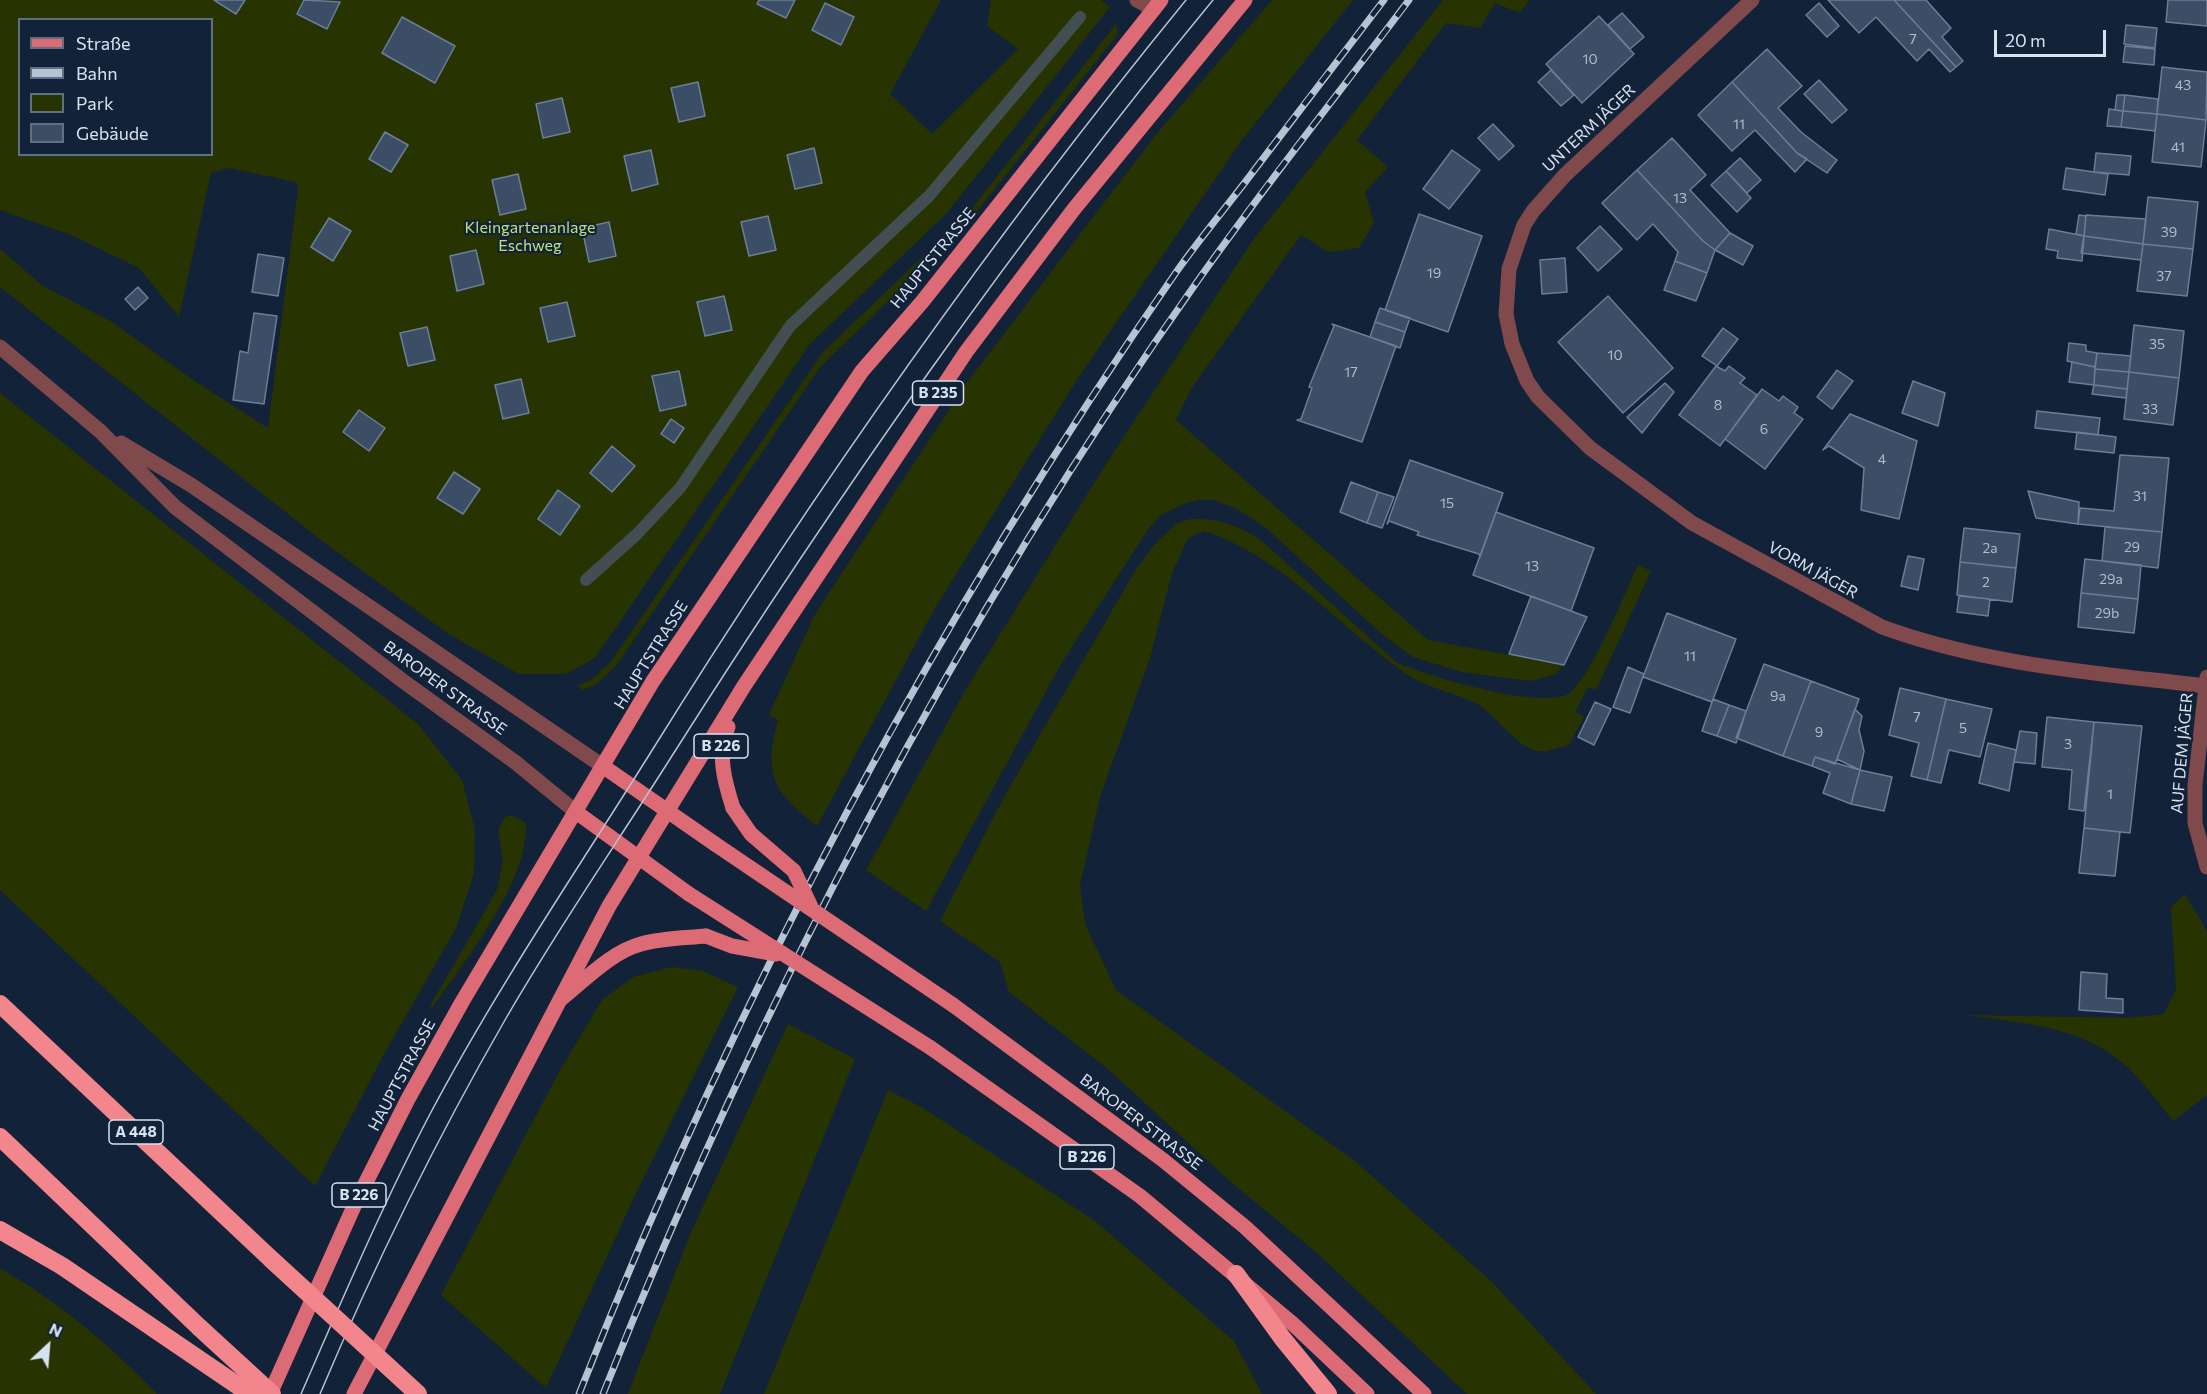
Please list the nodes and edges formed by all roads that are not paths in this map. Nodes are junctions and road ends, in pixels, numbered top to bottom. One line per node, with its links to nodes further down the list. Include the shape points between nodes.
1 (1137, 0): 4 (street)
2 (1245, 0): 9 (main road, B 235, via 1088,190 966,352)
3 (1752, 0): 5 (street, UNTERM JÄGER, via 1565,175 1533,211 1509,269)
4 (1158, 5): 10 (main road, HAUPTSTRASSE, via 922,302 862,370 653,681)
5 (1506, 314): 8 (street, VORM JÄGER, via 1512,344 1527,381 1555,416 1590,448 1692,523 1842,607 1912,637 2023,664)
6 (0, 347): 7 (street, BAROPER STRASSE)
7 (100, 431): 10 (street, BAROPER STRASSE, via 191,485); 11 (street, BAROPER STRASSE, via 175,507)
8 (2206, 681): 14 (street, AUF DEM JÄGER, via 2195,823)
9 (744, 686): 12 (main road, B 235); 15 (main road, B 226, bridge, via 721,743 724,780 733,808 751,834 794,871)
10 (604, 767): 11 (main road, HAUPTSTRASSE / B 226); 12 (main road, BAROPER STRASSE / B 226)
11 (576, 812): 13 (main road, BAROPER STRASSE / B 226); 23 (main road, HAUPTSTRASSE / B 226, via 408,1099 355,1204)
12 (667, 812): 13 (main road, B 235); 15 (main road, BAROPER STRASSE / B 226, bridge)
13 (638, 858): 16 (main road, BAROPER STRASSE / B 226, bridge); 17 (main road, B 226)
14 (2207, 867)
15 (812, 909): 28 (main road, BAROPER STRASSE / B 226, bridge, via 953,1005 1173,1167 1253,1235)
16 (784, 956): 17 (main road, BAROPER STRASSE / B 226, bridge, via 732,946 706,936 639,944 614,957); 21 (main road, BAROPER STRASSE / B 226, bridge, via 931,1048 1140,1196)
17 (556, 1003): 24 (main road, B 226)
18 (0, 1004): 25 (highway, A 448, bridge)
19 (0, 1137): 23 (highway, bridge)
20 (0, 1230): 22 (highway, via 62,1266)
21 (1236, 1274): 26 (highway); 27 (main road, BAROPER STRASSE / B 226)
22 (250, 1394)
23 (271, 1394)
24 (354, 1394)
25 (418, 1394)
26 (1328, 1394)
27 (1367, 1394)
28 (1424, 1394)

